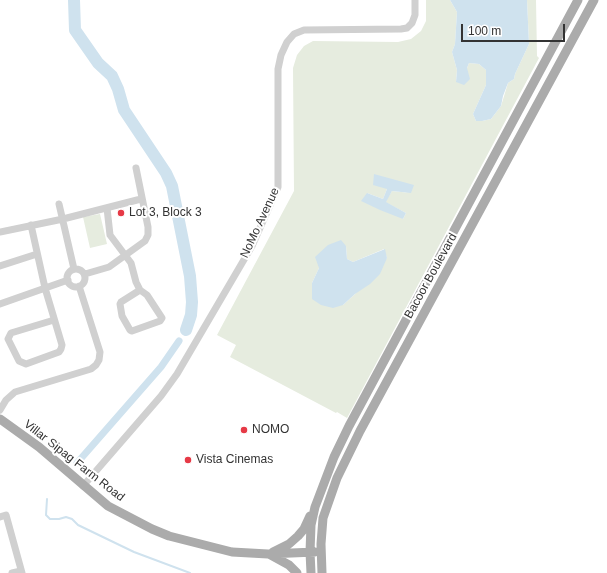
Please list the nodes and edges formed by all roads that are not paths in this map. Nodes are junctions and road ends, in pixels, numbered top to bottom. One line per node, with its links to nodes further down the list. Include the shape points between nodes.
1 (415, 0): 24 (street, NoMo Avenue, via 415,15 407,28 304,30 294,34 287,42 278,69 278,187 264,220 252,246 177,374)
2 (578, 0): 25 (main road, Bacoor Boulevard, via 348,426 328,469)
3 (594, 0): 28 (main road, Bacoor Boulevard, via 360,431 337,478 326,508)
4 (136, 168): 5 (street)
5 (141, 199): 7 (street); 12 (street, via 148,234 145,241)
6 (59, 204): 8 (street)
7 (107, 208): 8 (street); 12 (street, via 110,235)
8 (62, 220): 9 (street); 14 (street)
9 (31, 225): 10 (street); 11 (street)
10 (0, 232)
11 (37, 254): 13 (street); 18 (street)
12 (125, 256): 15 (street, via 109,266); 19 (street, via 131,263)
13 (0, 266)
14 (74, 269): 15 (street); 16 (street, via 68,274)
15 (85, 274): 17 (street, via 84,282)
16 (68, 280): 17 (street, via 72,286); 18 (street)
17 (79, 286): 22 (street, via 100,352 96,365 91,369 15,392)
18 (45, 288): 20 (street); 21 (street)
19 (140, 290): 19 (street, via 120,304 122,316 132,331 162,318 147,295)
20 (0, 304)
21 (54, 320): 21 (street, via 11,334 8,339 19,361 26,364 59,352 62,342)
22 (0, 410)
23 (0, 419): 24 (main road, Villar Sipag Farm Road, via 39,447)
24 (83, 486): 29 (main road, Villar Sipag Farm Road, via 108,506 169,536 232,552)
25 (315, 507): 27 (main road, Bacoor Boulevard); 29 (main road, via 298,536 289,544)
26 (3, 516): 30 (street)
27 (310, 552): 28 (main road, Villar Sipag Farm Road); 29 (main road, Villar Sipag Farm Road); 33 (main road, Bacoor Boulevard)
28 (320, 552): 34 (main road, Bacoor Boulevard)
29 (268, 554): 32 (main road, via 289,565)
30 (22, 572): 31 (street)
31 (12, 573)
32 (297, 573)
33 (311, 573)
34 (322, 573)

